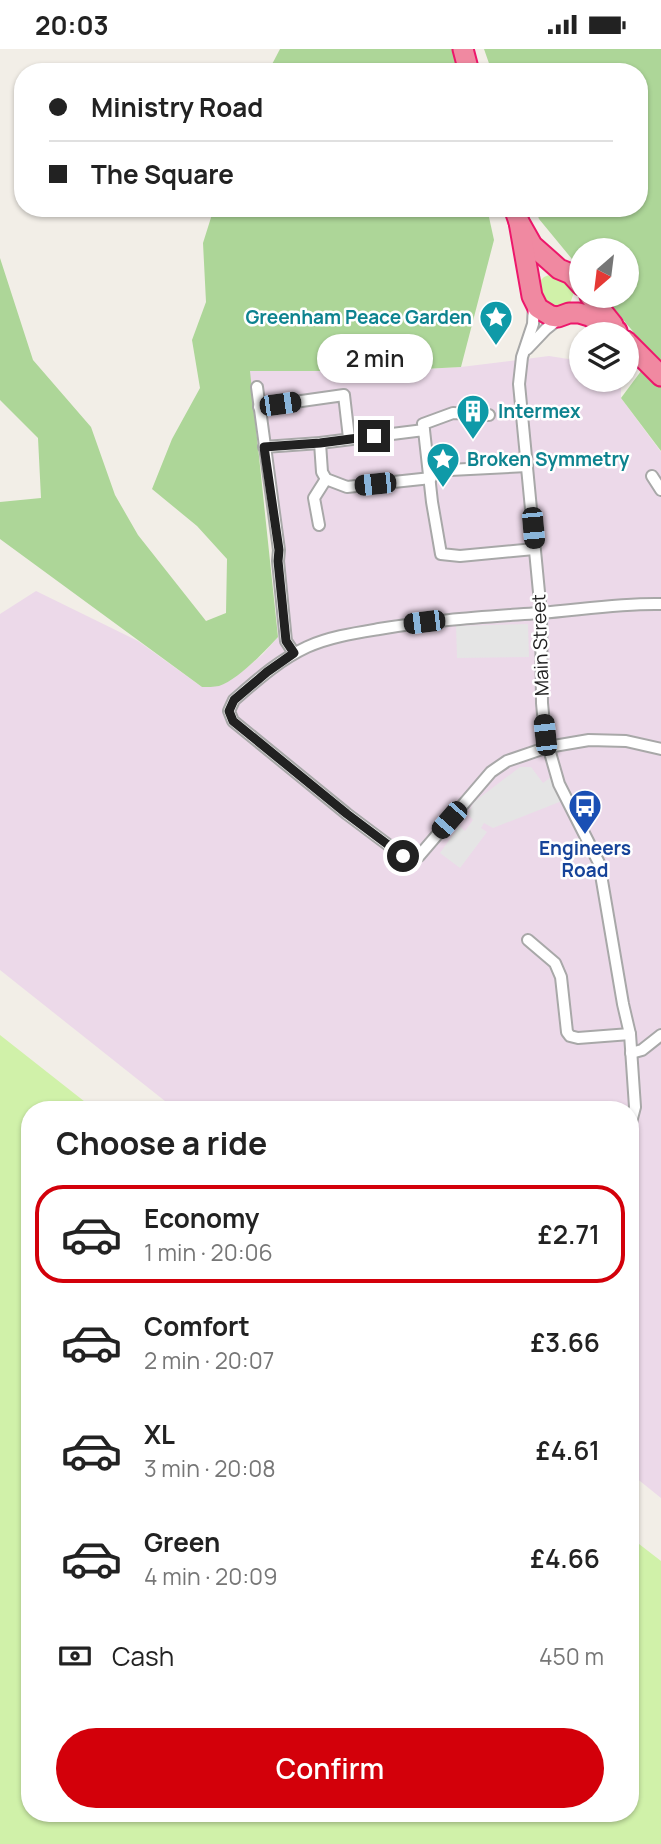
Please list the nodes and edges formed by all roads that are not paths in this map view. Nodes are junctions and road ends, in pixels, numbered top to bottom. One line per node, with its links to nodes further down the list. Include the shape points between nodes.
1 (517, 217): 5 (highway)
2 (518, 217): 3 (highway, via 532,245)
3 (559, 269): 4 (highway); 5 (highway, via 550,269 536,279)
4 (569, 273)
5 (533, 299): 8 (highway, via 544,313); 11 (street, Main Street, via 533,324)
6 (573, 308): 8 (highway)
7 (600, 308): 10 (highway)
8 (567, 314): 9 (highway, via 579,313); 11 (street)
9 (599, 322)
10 (611, 322)
11 (525, 351): 21 (street, Main Street, via 519,384)
12 (639, 353): 13 (highway)
13 (661, 376)
14 (257, 387): 15 (street)
15 (259, 407): 18 (street, via 344,395); 20 (street)
16 (489, 415): 17 (street, via 453,414 423,424)
17 (424, 430): 18 (street); 22 (street)
18 (349, 438): 19 (street)
19 (320, 443): 20 (street); 24 (street)
20 (264, 447): 30 (street, via 286,641)
21 (527, 465): 22 (street); 27 (street, Main Street)
22 (430, 475): 24 (street, via 348,488); 27 (street, via 441,554)
23 (652, 476): 25 (street)
24 (326, 479): 26 (street, via 314,498)
25 (661, 490)
26 (319, 525)
27 (534, 549): 29 (street, Main Street)
28 (661, 604): 29 (street)
29 (541, 613): 30 (street, via 366,631); 31 (street, Main Street, via 542,703)
30 (294, 653): 31 (street, via 234,700 229,711 233,721 403,856 419,856 492,772 507,761)
31 (548, 747): 32 (street, via 614,740); 34 (street, Main Street, via 559,784 598,863)
32 (661, 749)
33 (528, 940): 34 (street, via 555,963 570,1036)
34 (630, 1034): 36 (street, Main Street)
35 (661, 1035): 36 (street)
36 (631, 1053): 37 (street, Main Street)
37 (635, 1101)

